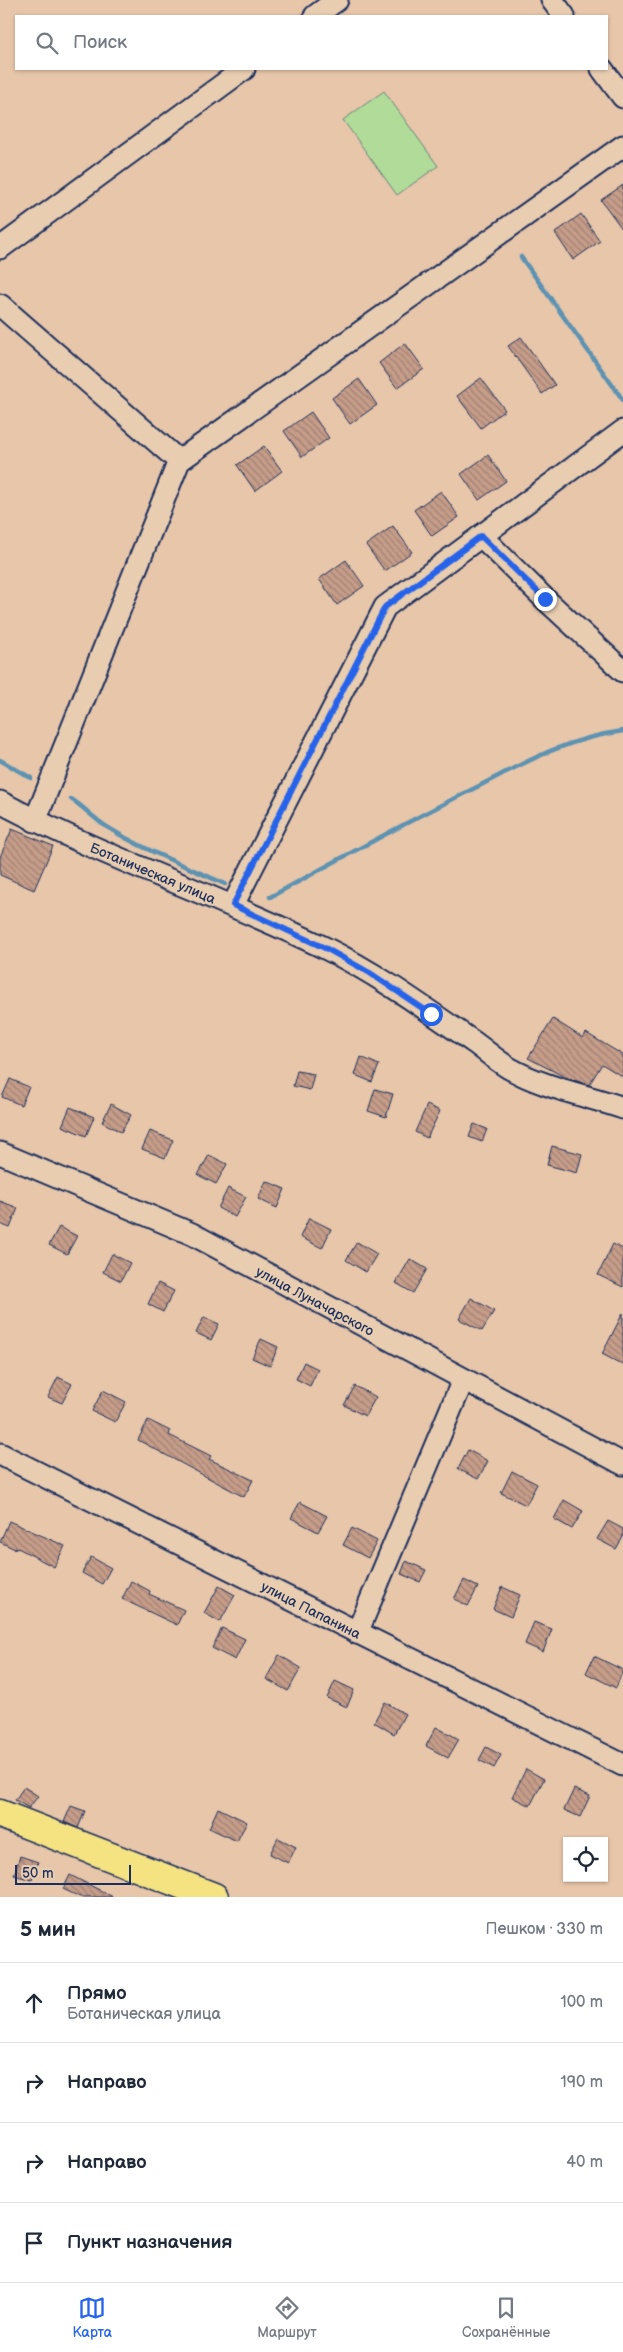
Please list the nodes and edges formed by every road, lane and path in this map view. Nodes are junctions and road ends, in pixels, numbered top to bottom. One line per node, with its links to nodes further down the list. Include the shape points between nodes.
1 (337, 0): 3 (street)
2 (552, 0): 4 (street)
3 (316, 15)
4 (563, 15)
5 (243, 70): 9 (street)
6 (603, 70): 7 (street)
7 (623, 97)
8 (623, 146): 12 (street)
9 (0, 248)
10 (0, 305): 12 (street)
11 (623, 432): 13 (street)
12 (179, 461): 16 (street)
13 (481, 536): 14 (street); 17 (street, via 385,607)
14 (623, 671)
15 (0, 802): 16 (street, Ботаническая улица)
16 (35, 821): 17 (street, Ботаническая улица, via 135,867)
17 (233, 905): 18 (street, Ботаническая улица, via 370,973 509,1068 549,1085)
18 (623, 1108)
19 (0, 1153): 20 (street, улица Луначарского, via 192,1234)
20 (464, 1380): 22 (street, улица Луначарского); 23 (street)
21 (0, 1454): 23 (street, улица Папанина)
22 (623, 1464)
23 (357, 1632): 24 (street, улица Папанина)
24 (623, 1765)
25 (0, 1814): 26 (main road)
26 (214, 1897)

